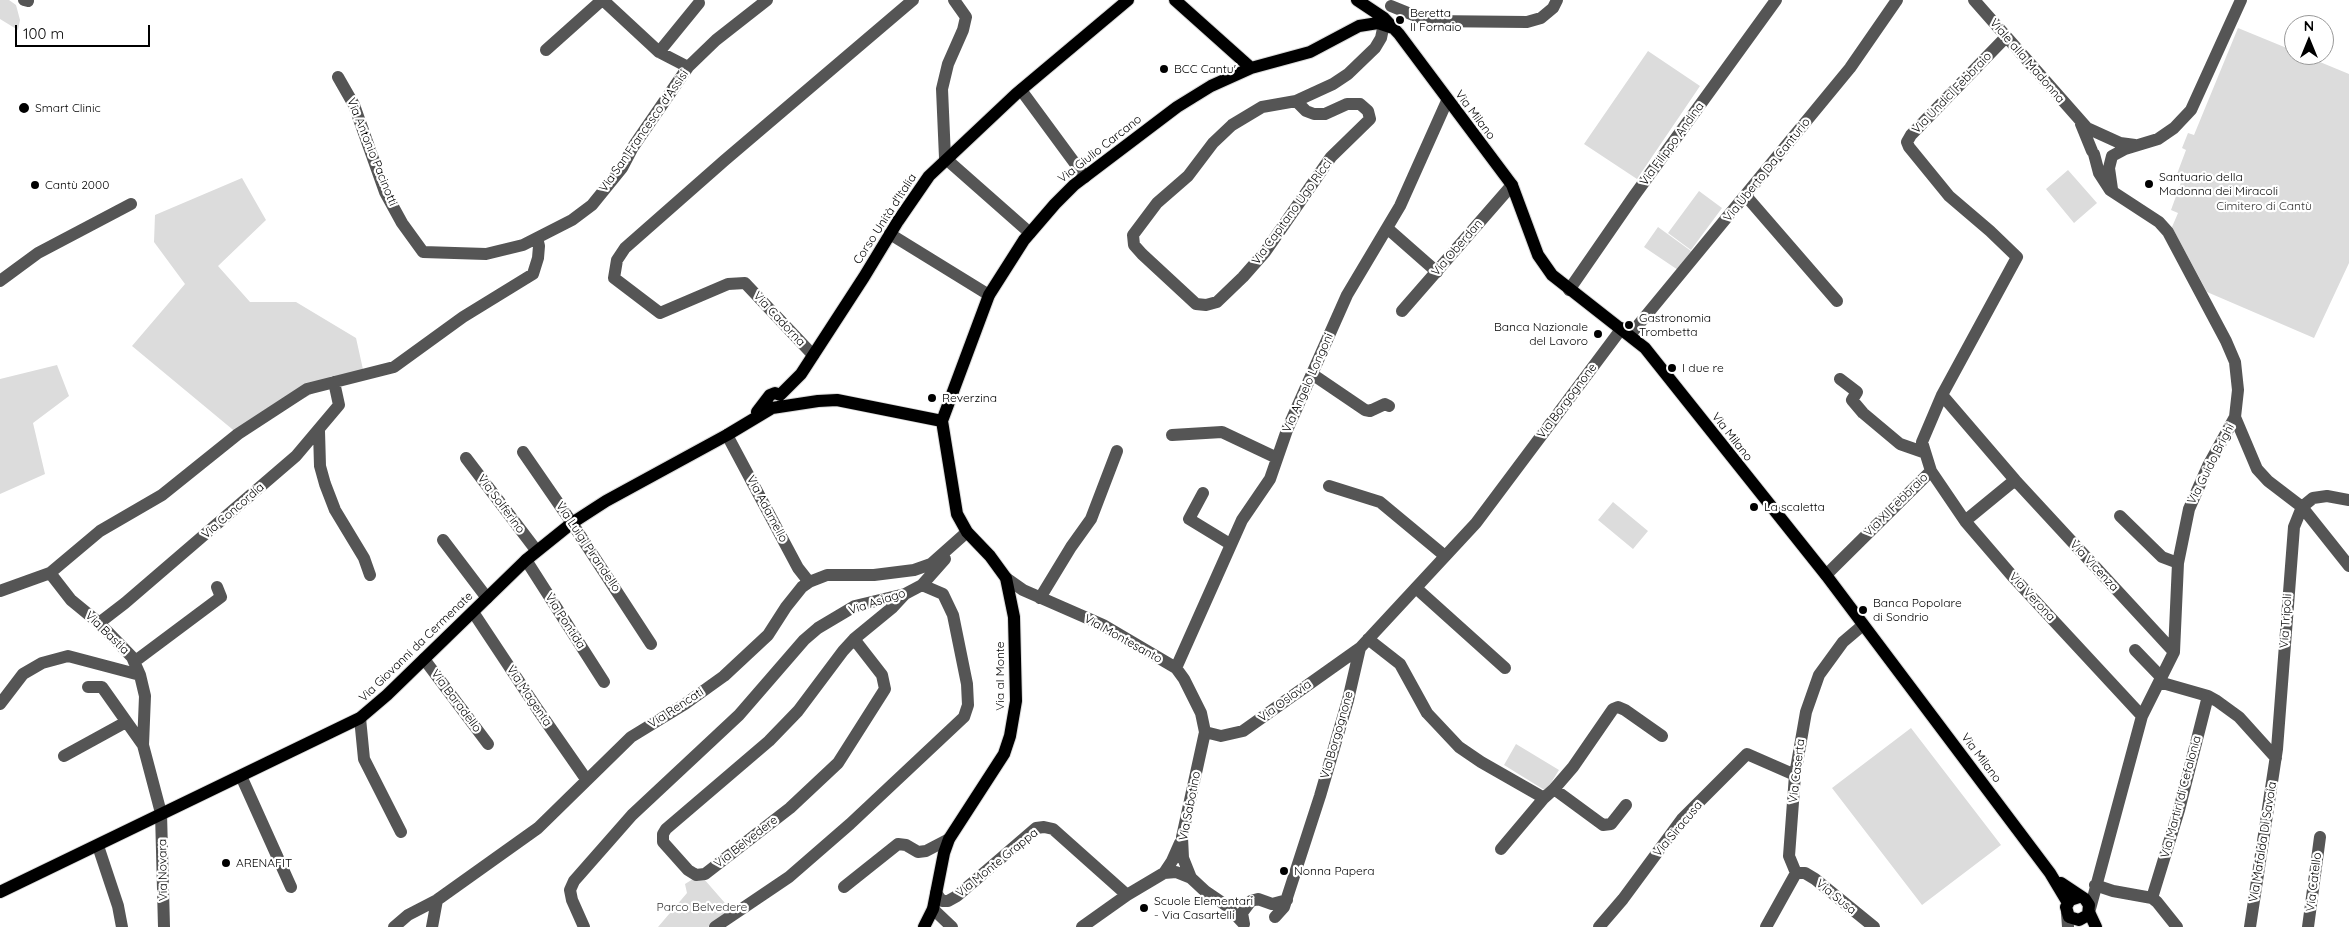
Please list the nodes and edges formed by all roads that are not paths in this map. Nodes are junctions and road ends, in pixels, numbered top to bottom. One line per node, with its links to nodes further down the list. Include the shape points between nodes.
1 (603, 0): 19 (street); 20 (street)
2 (767, 0): 21 (street, Via San Francesco d'Assisi)
3 (913, 0): 51 (street, Via Cadorna, via 625,248 617,260 614,278 660,313 728,284 745,283)
4 (954, 0): 32 (street, via 966,16 942,89)
5 (1128, 0): 24 (main road, Corso Unità d'Italia)
6 (1175, 0): 22 (main road)
7 (1350, 0): 17 (main road, via 1361,10 1362,24)
8 (1357, 0): 16 (main road, Via Milano)
9 (1557, 0): 15 (street, via 1541,18 1528,22 1428,21)
10 (1776, 0): 46 (street, Via Filippo Andina)
11 (1897, 0): 36 (street, Via Uberto Da Canturio, via 1850,68)
12 (1974, 0): 18 (street, Viale alla Madonna)
13 (2241, 0): 29 (street, via 2191,110 2167,134)
14 (699, 3): 20 (street)
15 (1391, 3): 16 (street, Via Capitano Ugo Ricci)
16 (1387, 23): 17 (main road); 25 (street, Via Capitano Ugo Ricci, via 1375,48 1348,74); 26 (main road, Via Milano, via 1414,53)
17 (1359, 26): 22 (main road, Via Giulio Carcano, via 1310,52)
18 (2006, 37): 27 (street, Viale alla Madonna); 43 (street, Via Undici Febbraio, via 1907,142 1949,196)
19 (546, 50)
20 (659, 52): 21 (street)
21 (688, 67): 41 (street, Via San Francesco d'Assisi, via 622,168 592,205 572,220)
22 (1251, 68): 33 (main road, Via Giulio Carcano, via 1211,86 1177,107)
23 (338, 77): 42 (street, Via Antonio Pacinotti, via 354,105 385,192)
24 (1021, 90): 32 (main road, Corso Unità d'Italia); 33 (street)
25 (1296, 101): 25 (street, Via Capitano Ugo Ricci, via 1314,114 1325,114 1347,104 1360,104 1368,111 1370,119 1331,157 1265,252 1243,277 1217,302 1196,304 1142,254 1134,245 1133,235 1157,203 1188,176 1213,143 1232,125 1262,107)
26 (1447, 101): 34 (main road, Via Milano); 38 (street, Via Angelo Longoni)
27 (2080, 121): 28 (street, Viale alla Madonna, via 2091,131); 30 (street, Viale alla Madonna)
28 (2106, 137): 29 (street, via 2120,143); 30 (street, via 2093,142); 31 (street, via 2115,146)
29 (2143, 144): 31 (street)
30 (2093, 152): 31 (street, via 2102,159); 35 (street, Via Guido Brighi, via 2099,173)
31 (2112, 156): 35 (street, via 2109,175)
32 (945, 158): 39 (street); 40 (main road, Corso Unità d'Italia)
33 (1085, 177): 39 (main road, Via Giulio Carcano)
34 (1512, 185): 44 (street, Via Oberdan); 46 (main road, Via Milano, via 1538,255 1552,275)
35 (2114, 194): 58 (street, Via Guido Brighi, via 2159,222 2168,232 2235,362 2238,390)
36 (1746, 196): 48 (street); 50 (street, Via Uberto Da Canturio)
37 (131, 204): 45 (street, via 38,253)
38 (1387, 228): 44 (street); 52 (street, Via Angelo Longoni, via 1347,295)
39 (1030, 233): 47 (main road, Via Giulio Carcano)
40 (890, 234): 47 (street); 51 (main road, Corso Unità d'Italia)
41 (537, 238): 42 (street, Via San Francesco d'Assisi, via 486,254); 54 (street, via 538,258 533,274 394,367)
42 (423, 252)
43 (2017, 258): 55 (street, Via XI Febbraio)
44 (1437, 272): 49 (street, Via Oberdan)
45 (0, 281)
46 (1569, 290): 50 (main road, Via Milano)
47 (989, 295): 59 (main road, Via Giulio Carcano)
48 (1838, 301)
49 (1402, 310)
50 (1626, 332): 81 (street, Via Borgognone, via 1476,524); 87 (main road, Via Milano, via 1645,348)
51 (813, 355): 56 (main road, Corso Unità d'Italia, via 801,374)
52 (1312, 374): 57 (street, via 1365,410 1385,404); 67 (street, Via Angelo Longoni)
53 (1840, 378): 65 (street, via 1857,392 1852,400 1863,414 1900,444)
54 (334, 382): 60 (street, Via Concordia, via 339,406); 85 (street, via 307,389 238,434 162,495 100,531)
55 (1942, 395): 65 (street, Via XI Febbraio, via 1922,442); 69 (street)
56 (775, 402): 59 (main road, Via Giovanni da Cermenate, via 836,400); 61 (main road, Via Giovanni da Cermenate)
57 (1389, 406)
58 (2235, 417): 73 (street, via 2257,469); 83 (street, Via Guido Brighi, via 2189,509)
59 (942, 420): 77 (main road, Via al Monte, via 954,502)
60 (318, 431): 86 (street, via 320,466 325,484 335,510 364,558); 98 (street, Via Concordia, via 272,477)
61 (727, 435): 76 (main road, Via Giovanni da Cermenate); 88 (street, Via Adamello, via 798,568)
62 (1172, 435): 67 (street, via 1222,432)
63 (1117, 451): 96 (street, via 1091,519)
64 (523, 452): 76 (street, Via Luigi Pirandello)
65 (1924, 452): 68 (street, Via XI Febbraio)
66 (466, 458): 80 (street, Via Solferino)
67 (1277, 458): 79 (street, Via Angelo Longoni, via 1270,479)
68 (1931, 471): 75 (street, Via Verona); 87 (street, Via XI Febbraio)
69 (2015, 480): 75 (street); 104 (street, Via Vicenza)
70 (1329, 486): 81 (street, via 1380,502)
71 (1203, 493): 79 (street, via 1189,519)
72 (2349, 500): 73 (street, via 2319,496)
73 (2302, 507): 84 (street); 123 (street, Via Tripoli, via 2294,527)
74 (2120, 516): 83 (street, via 2162,557)
75 (1965, 521): 115 (street, Via Verona)
76 (572, 523): 80 (main road, Via Giovanni da Cermenate); 102 (street, Via Luigi Pirandello)
77 (963, 536): 88 (street, Via Rencati, via 930,564 914,570 874,575 827,575); 89 (street); 93 (main road, Via al Monte, via 990,556)
78 (443, 540): 95 (street)
79 (1230, 544): 107 (street, Via Angelo Longoni)
80 (536, 550): 82 (main road, Via Giovanni da Cermenate)
81 (1445, 556): 91 (street, Via Borgognone)
82 (526, 560): 95 (main road, Via Giovanni da Cermenate); 111 (street, Via Pontida)
83 (2178, 563): 104 (street, Via Guido Brighi)
84 (2349, 566)
85 (50, 573): 92 (street); 98 (street, Via Bastia, via 71,600)
86 (370, 575)
87 (1826, 575): 99 (main road, Via Milano)
88 (809, 582): 126 (street, Via Rencati, via 786,607 768,635 735,666 685,704 631,737)
89 (922, 584): 94 (street, Via Asiago); 161 (street, via 943,594 953,614 967,684 968,705 964,717 789,877)
90 (217, 587): 106 (street, via 221,597)
91 (1416, 588): 101 (street, Via Borgognone); 108 (street)
92 (0, 591)
93 (1014, 592): 96 (street, Via Montesanto); 134 (main road, Via al Monte, via 1016,694 1010,736 1004,754)
94 (905, 594): 100 (street, Via Belvedere); 160 (street, Via Asiago, via 855,606 818,628 739,716 632,815 574,881 570,890)
95 (487, 598): 97 (main road, Via Giovanni da Cermenate)
96 (1040, 598): 107 (street, Via Montesanto, via 1103,625)
97 (474, 612): 105 (main road, Via Giovanni da Cermenate); 126 (street, Via Magenta)
98 (99, 623): 106 (street, Via Bastia)
99 (1863, 625): 124 (street, Via Caserta, via 1843,642 1818,675 1806,712); 153 (main road, Via Milano, via 2050,872)
100 (854, 639): 100 (street, Via Belvedere, via 798,711 769,741 666,829 663,842 688,870 696,875 705,874 790,808 838,763 885,689 882,675)
101 (1364, 643): 118 (street, Via Oslavia, via 1243,731 1221,736); 128 (street, via 1400,664 1427,713 1459,747); 149 (street, Via Borgognone)
102 (651, 644)
103 (2135, 650): 110 (street)
104 (2174, 652): 110 (street, Via Guido Brighi)
105 (424, 658): 116 (main road, Via Giovanni da Cermenate); 120 (street, Via Baradello)
106 (134, 662): 109 (street, Via Bastia)
107 (1176, 668): 118 (street, Via Montesanto, via 1200,713)
108 (1505, 668)
109 (140, 675): 114 (street, via 68,656 42,663 23,674); 121 (street, Via Bastia, via 145,696)
110 (2160, 679): 113 (street); 115 (street, Via Guido Brighi)
111 (604, 682)
112 (88, 686): 117 (street, via 102,686)
113 (2208, 696): 123 (street, via 2239,716); 147 (street, Via Martiri di Cefalonia, via 2179,810)
114 (0, 704)
115 (2142, 716): 140 (street, Via Guido Brighi)
116 (360, 718): 125 (main road, Via Giovanni da Cermenate); 131 (street, via 364,759)
117 (126, 722): 121 (street); 122 (street)
118 (1205, 732): 132 (street, Via Sabotino)
119 (1662, 736): 127 (street, via 1625,710 1613,709)
120 (488, 744)
121 (143, 746): 130 (street, Via Bastia)
122 (64, 756)
123 (2276, 758): 170 (street, Via Mafalda Di Savoia)
124 (1795, 775): 138 (street, Via Caserta, via 1789,856); 165 (street, Via Siracusa, via 1747,754 1682,820)
125 (240, 776): 130 (main road, Via Giovanni da Cermenate); 141 (street)
126 (586, 779): 148 (street, Via Rencati, via 538,828)
127 (1554, 790): 128 (street); 129 (street, via 1603,825 1611,824)
128 (1544, 798): 136 (street)
129 (1626, 805)
130 (161, 813): 135 (main road, Via Giovanni da Cermenate); 157 (street, Via Novara)
131 (402, 832)
132 (1182, 837): 137 (street); 139 (street, Via Sabotino, via 1183,858)
133 (2320, 837): 171 (street, Via Catello)
134 (949, 839): 142 (street, via 918,852 898,844); 144 (main road, Via al Monte)
135 (98, 846): 143 (main road, Via Giovanni da Cermenate); 156 (street)
136 (1501, 849)
137 (1164, 873): 139 (street, via 1176,872); 145 (street)
138 (1796, 873): 166 (street); 167 (street, Via Susa, via 1815,879)
139 (1191, 878): 146 (street)
140 (2095, 885): 147 (street); 153 (street, Via Guido Brighi)
141 (291, 887)
142 (844, 888)
143 (0, 892)
144 (936, 893): 145 (street, Via Monte Grappa, via 942,901 948,902 1036,828 1044,827 1053,829); 152 (main road, Via al Monte)
145 (1126, 895): 164 (street)
146 (1217, 898): 151 (street, via 1236,905); 155 (street)
147 (2152, 898): 169 (street)
148 (437, 900): 158 (street, Via Rencati, via 408,915); 159 (street)
149 (1286, 900): 150 (street, via 1276,904); 154 (street, Via Borgognone)
150 (1268, 902): 151 (street, via 1258,899); 154 (street, via 1274,909)
151 (1248, 903): 155 (street, via 1242,913)
152 (933, 908): 162 (main road, Via al Monte); 163 (street)
153 (2077, 913): 168 (main road, Via Milano)
154 (1274, 923)
155 (1244, 925)
156 (122, 927)
157 (164, 927)
158 (394, 927)
159 (432, 927)
160 (584, 927)
161 (715, 927)
162 (924, 927)
163 (952, 927)
164 (1082, 927)
165 (1599, 927)
166 (1766, 927)
167 (1874, 927)
168 (2094, 927)
169 (2177, 927)
170 (2250, 927)
171 (2308, 927)

